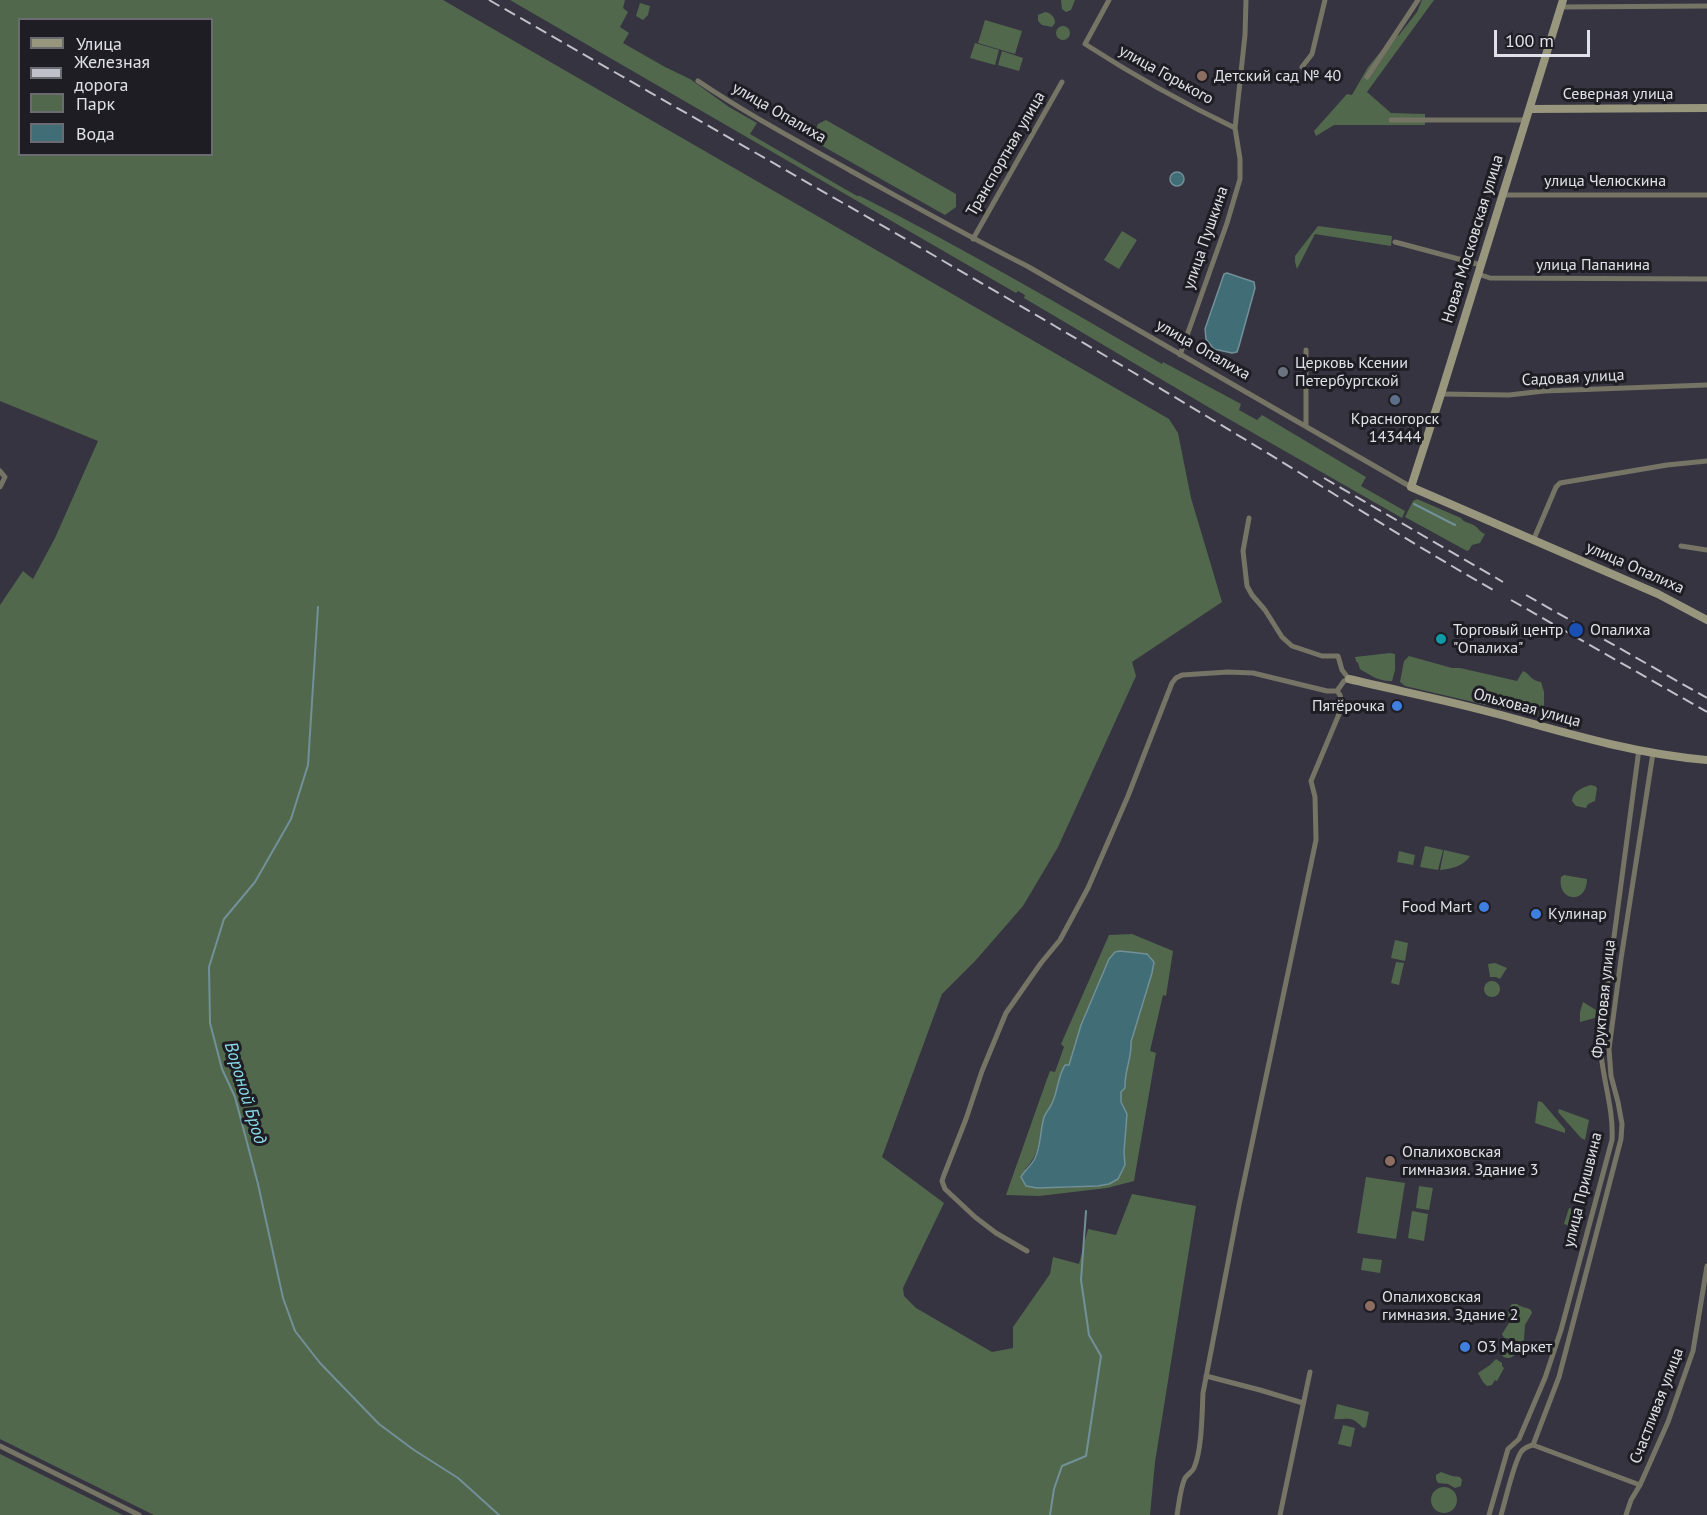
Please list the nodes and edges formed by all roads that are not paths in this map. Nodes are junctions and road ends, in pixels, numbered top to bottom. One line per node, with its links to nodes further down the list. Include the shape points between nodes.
1 (1109, 0): 15 (street, улица Горького, via 1085,44 1140,79)
2 (1246, 0): 15 (street, улица Пушкина)
3 (1325, 0): 7 (street, via 1312,54)
4 (1418, 0): 8 (street)
5 (1562, 4): 6 (street); 12 (street, Новая Московская улица)
6 (1707, 6)
7 (1302, 67)
8 (1367, 77)
9 (698, 81): 18 (street, улица Опалиха, via 728,102)
10 (1062, 82): 18 (street, Транспортная улица)
11 (1707, 108): 12 (street, Северная улица)
12 (1530, 109): 14 (street, Новая Московская улица)
13 (1391, 120): 14 (street)
14 (1526, 120): 16 (street, Новая Московская улица)
15 (1235, 128): 24 (street, улица Пушкина, via 1240,179)
16 (1503, 195): 17 (street, улица Челюскина); 20 (street, Новая Московская улица)
17 (1707, 195)
18 (973, 239): 24 (street, улица Опалиха)
19 (1395, 242): 20 (street)
20 (1482, 265): 21 (street, Новая Московская улица)
21 (1478, 274): 22 (street, улица Папанина, via 1490,278); 26 (street, Новая Московская улица)
22 (1707, 279)
23 (1306, 350): 27 (street)
24 (1180, 354): 27 (street, улица Опалиха)
25 (1707, 385): 26 (street, Садовая улица, via 1509,395)
26 (1441, 394): 30 (street, Новая Московская улица)
27 (1306, 426): 30 (street, улица Опалиха)
28 (1707, 461): 33 (street, via 1560,483)
29 (0, 471): 31 (street, via 5,477)
30 (1411, 487): 33 (street, улица Опалиха)
31 (0, 488)
32 (1248, 518): 37 (street, via 1242,551 1252,595 1292,646 1322,656 1338,656)
33 (1533, 541): 36 (street, улица Опалиха, via 1658,594)
34 (1681, 546): 35 (street)
35 (1707, 550)
36 (1707, 620)
37 (1346, 681): 38 (street); 39 (street, Ольховая улица)
38 (1337, 691): 42 (street, via 1253,673 1182,675 1172,683 1084,896 1060,940 1006,1013 942,1181 945,1189 975,1217); 45 (street, via 1342,707 1311,780 1316,840)
39 (1639, 750): 40 (street, Ольховая улица); 53 (street, улица Пришвина, via 1600,1042 1613,1122 1612,1140 1561,1330 1519,1439 1508,1449)
40 (1653, 752): 41 (street, Ольховая улица); 47 (street, Фруктовая улица, via 1609,1049 1621,1139 1559,1377)
41 (1707, 760)
42 (1027, 1251)
43 (1707, 1266): 49 (street, Счастливая улица, via 1693,1351)
44 (1310, 1372): 46 (street)
45 (1206, 1376): 46 (street); 51 (street, via 1196,1460 1183,1484)
46 (1303, 1403): 52 (street)
47 (1533, 1445): 49 (street); 54 (street, Фруктовая улица, via 1521,1453)
48 (0, 1446): 50 (street)
49 (1641, 1485): 55 (street, Счастливая улица)
50 (140, 1515)
51 (1177, 1515)
52 (1280, 1515)
53 (1489, 1515)
54 (1502, 1515)
55 (1626, 1515)

